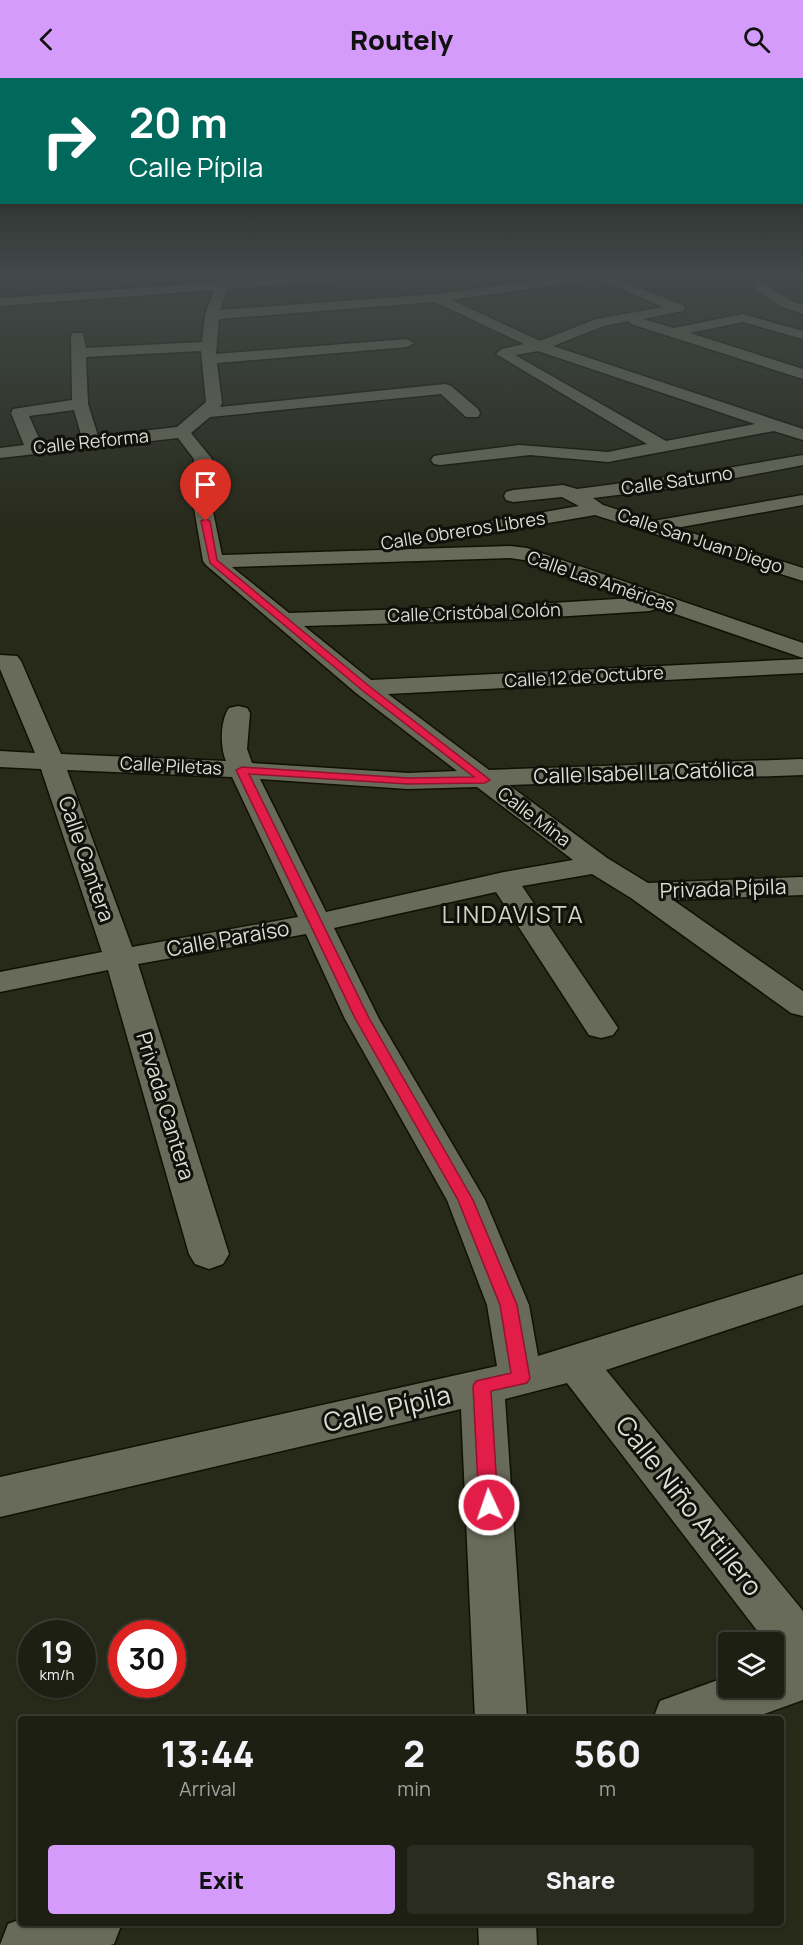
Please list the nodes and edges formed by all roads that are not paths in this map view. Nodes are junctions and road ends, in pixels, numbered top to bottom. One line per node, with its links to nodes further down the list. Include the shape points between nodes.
1 (78, 361): 7 (street)
2 (210, 361): 8 (street, via 214,403)
3 (515, 361): 15 (street)
4 (584, 361): 11 (street)
5 (764, 361): 6 (street)
6 (803, 374)
7 (80, 404): 14 (street); 16 (street, via 19,413)
8 (206, 413): 9 (street, via 445,390); 12 (street)
9 (472, 413)
10 (803, 417): 11 (street)
11 (774, 425): 13 (street); 15 (street)
12 (182, 432): 14 (street, Calle Reforma); 26 (street, via 203,459 202,502)
13 (803, 435)
14 (91, 441): 16 (street, Calle Reforma)
15 (662, 446): 18 (street, via 608,457 520,450)
16 (34, 447): 17 (street, Calle Reforma)
17 (0, 453)
18 (440, 460)
19 (803, 460): 20 (street, Calle Saturno)
20 (576, 495): 21 (street, via 563,491); 23 (street, Calle Saturno)
21 (513, 496)
22 (802, 500): 24 (street)
23 (596, 509): 24 (street, Calle San Juan Diego); 25 (street, Calle Obreros Libres, via 357,548)
24 (654, 526): 27 (street, Calle San Juan Diego)
25 (331, 556): 26 (street, Calle Las Américas); 28 (street, Calle Las Américas, via 510,552)
26 (213, 561): 29 (street, Calle Mina)
27 (803, 575)
28 (664, 604): 29 (street, Calle Cristóbal Colón); 30 (street, Calle Las Américas)
29 (283, 620): 33 (street, Calle Mina)
30 (803, 651)
31 (0, 662): 36 (street, via 9,661)
32 (803, 666): 33 (street, Calle 12 de Octubre)
33 (365, 688): 39 (street, Calle Mina)
34 (238, 713): 38 (street, via 234,749)
35 (0, 759): 36 (street, Calle Piletas)
36 (51, 761): 38 (street, Calle Piletas); 45 (street, Calle Cantera)
37 (803, 767): 39 (street, Calle Isabel La Católica)
38 (242, 770): 39 (street, Calle Piletas, via 408,781); 44 (street)
39 (485, 780): 40 (street, Calle Mina)
40 (597, 864): 41 (street, Calle Paraíso); 43 (street, Calle Mina)
41 (504, 880): 44 (street, Calle Paraíso); 48 (street)
42 (803, 886): 43 (street, Privada Pípila)
43 (642, 892): 47 (street, Calle Mina)
44 (317, 923): 45 (street, Calle Paraíso); 52 (street, via 362,1018 466,1200 508,1305)
45 (120, 958): 46 (street, Calle Paraíso); 49 (street, Privada Cantera)
46 (0, 982)
47 (803, 1006)
48 (601, 1028)
49 (209, 1254)
50 (803, 1289): 51 (street, Calle Pípila)
51 (576, 1363): 52 (street, Calle Pípila); 54 (street, Calle Niño Artillero)
52 (502, 1382): 53 (street, Calle Pípila); 58 (street)
53 (0, 1497)
54 (803, 1650)
55 (803, 1675): 56 (street)
56 (784, 1682)
57 (739, 1698): 59 (street)
58 (501, 1716)
59 (688, 1716)
60 (84, 1926): 62 (street)
61 (507, 1926): 63 (street)
62 (29, 1945)
63 (508, 1945)

